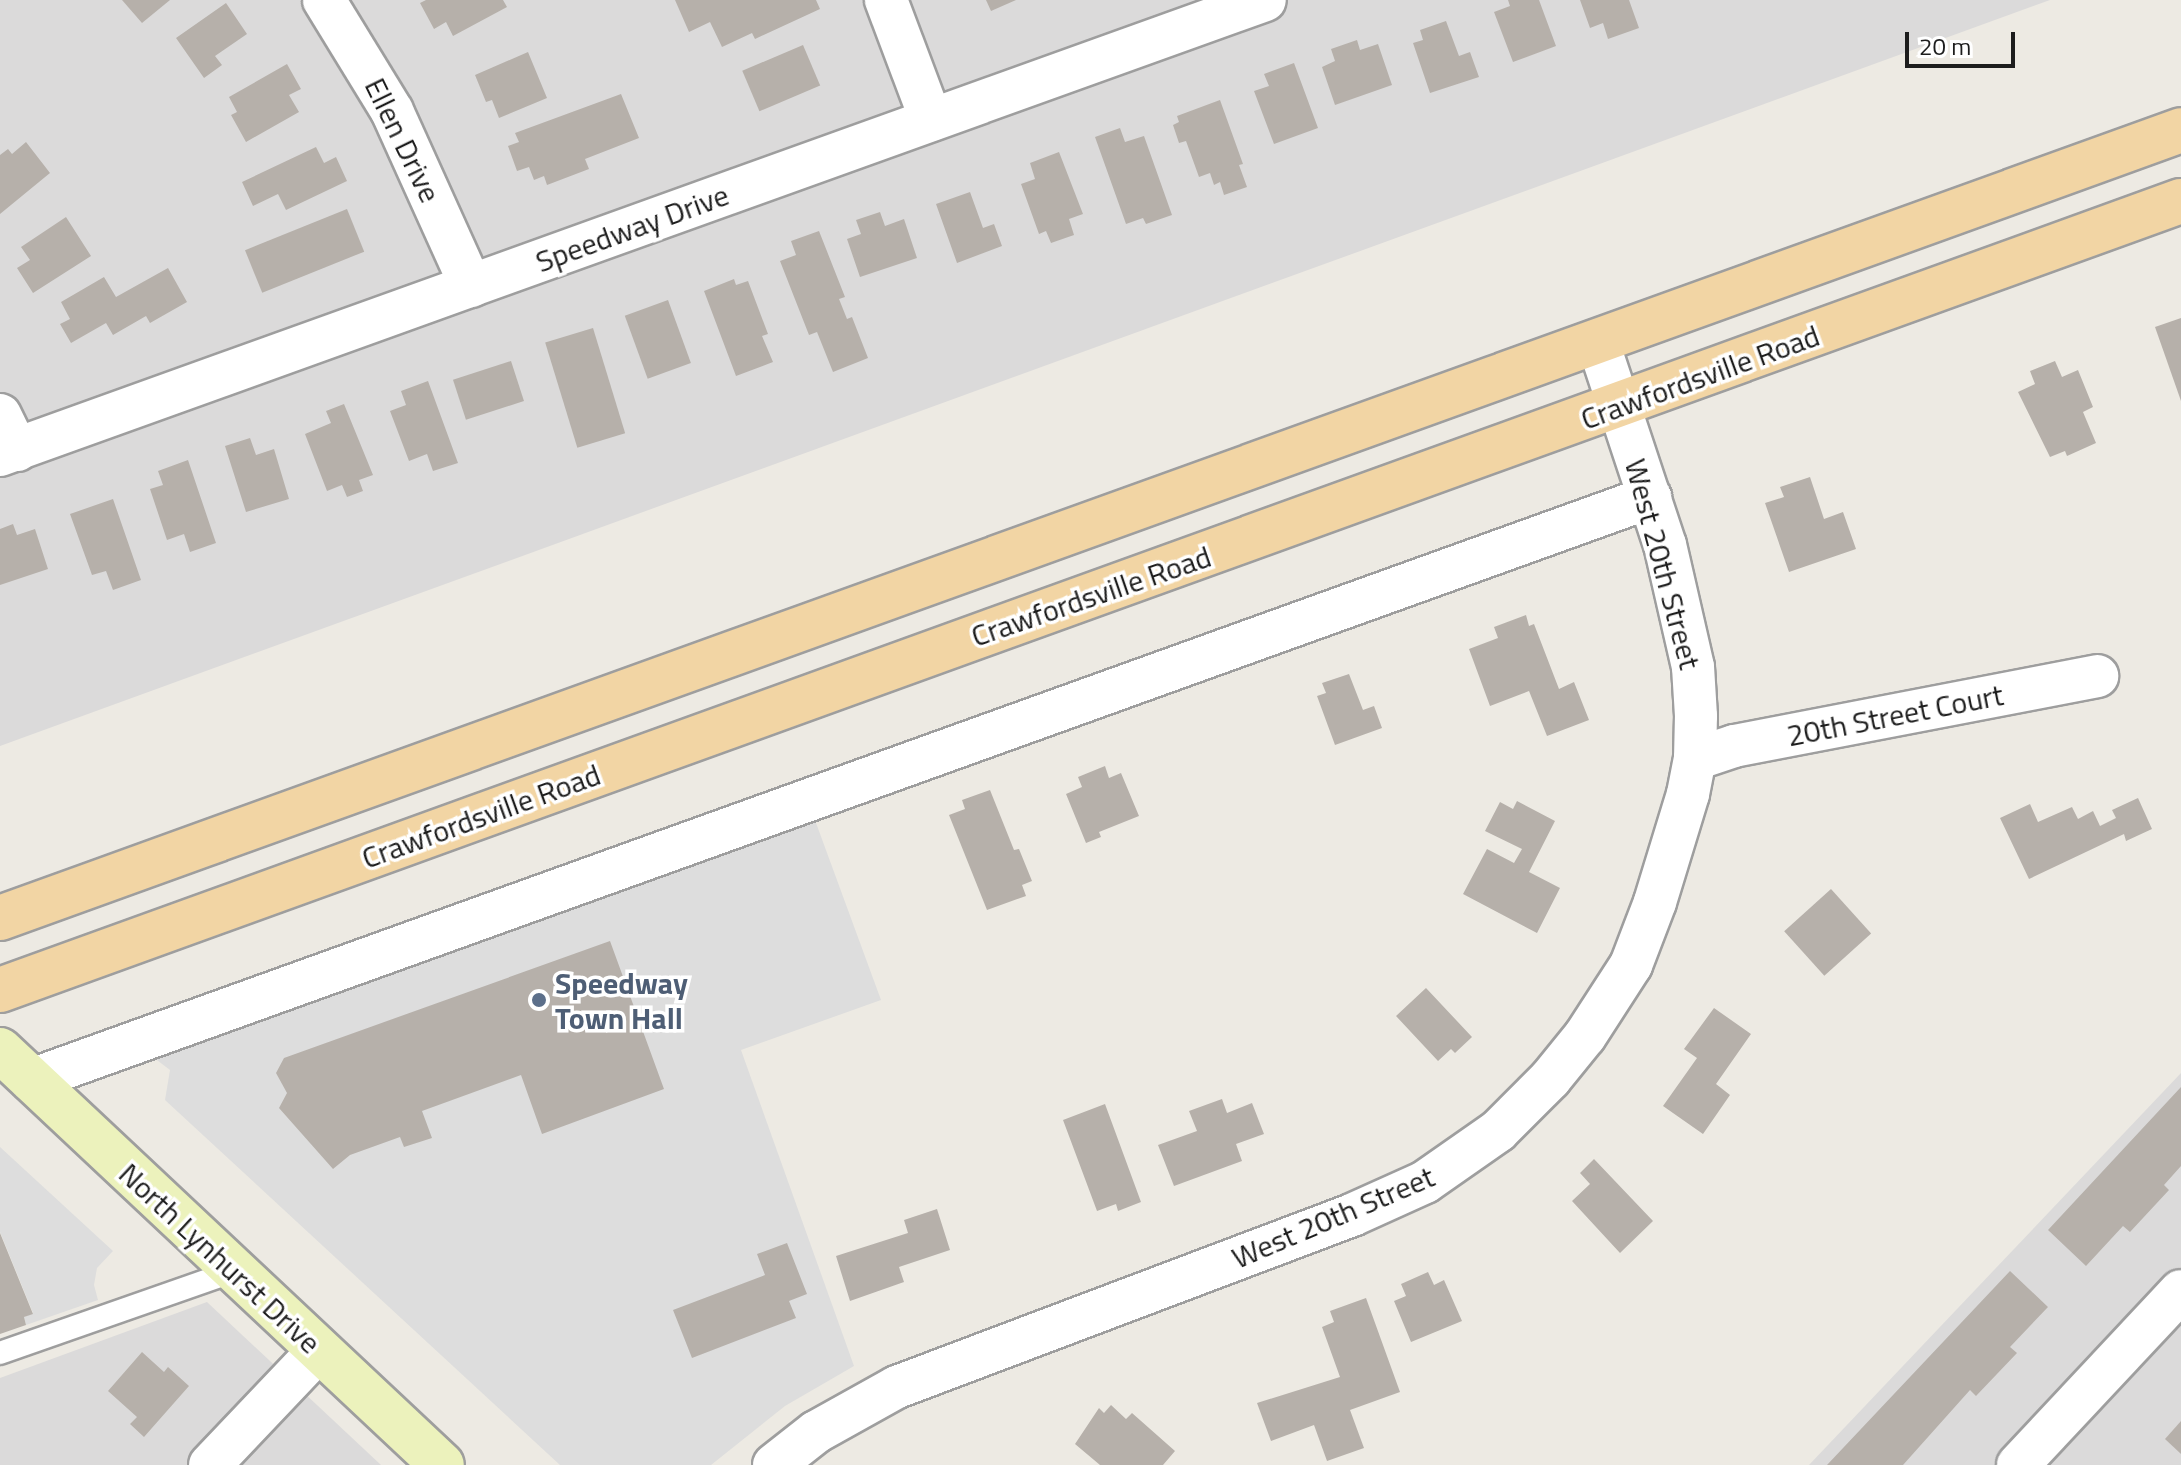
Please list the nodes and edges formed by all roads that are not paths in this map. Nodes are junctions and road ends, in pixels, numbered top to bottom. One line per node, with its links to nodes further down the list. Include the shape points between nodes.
1 (324, 0): 7 (street, Ellen Drive, via 392,111)
2 (886, 0): 4 (street)
3 (1265, 0): 4 (street, Speedway Drive)
4 (931, 120): 7 (street, Speedway Drive)
5 (2181, 130): 8 (main road)
6 (2181, 201): 9 (main road, Crawfordsville Road)
7 (471, 286): 10 (street, Speedway Drive)
8 (1598, 343): 9 (street, West 20th Street); 14 (main road)
9 (1619, 407): 11 (street, West 20th Street); 15 (main road, Crawfordsville Road)
10 (6, 440)
11 (1650, 497): 13 (street, West 20th Street, via 1693,667); 17 (street)
12 (2097, 676): 13 (street, 20th Street Court, via 1734,746)
13 (1695, 759): 24 (street, West 20th Street, via 1678,834 1620,985 1557,1071 1482,1144 1425,1182 1352,1215 897,1387 816,1432)
14 (0, 918)
15 (0, 990)
16 (0, 1050): 17 (main road, North Lynhurst Drive)
17 (31, 1080): 18 (main road, North Lynhurst Drive)
18 (234, 1271): 20 (main road, North Lynhurst Drive); 21 (lane)
19 (2181, 1291): 25 (street)
20 (318, 1351): 22 (street); 23 (main road, North Lynhurst Drive)
21 (0, 1353)
22 (210, 1465)
23 (442, 1465)
24 (774, 1465)
25 (2018, 1465)

